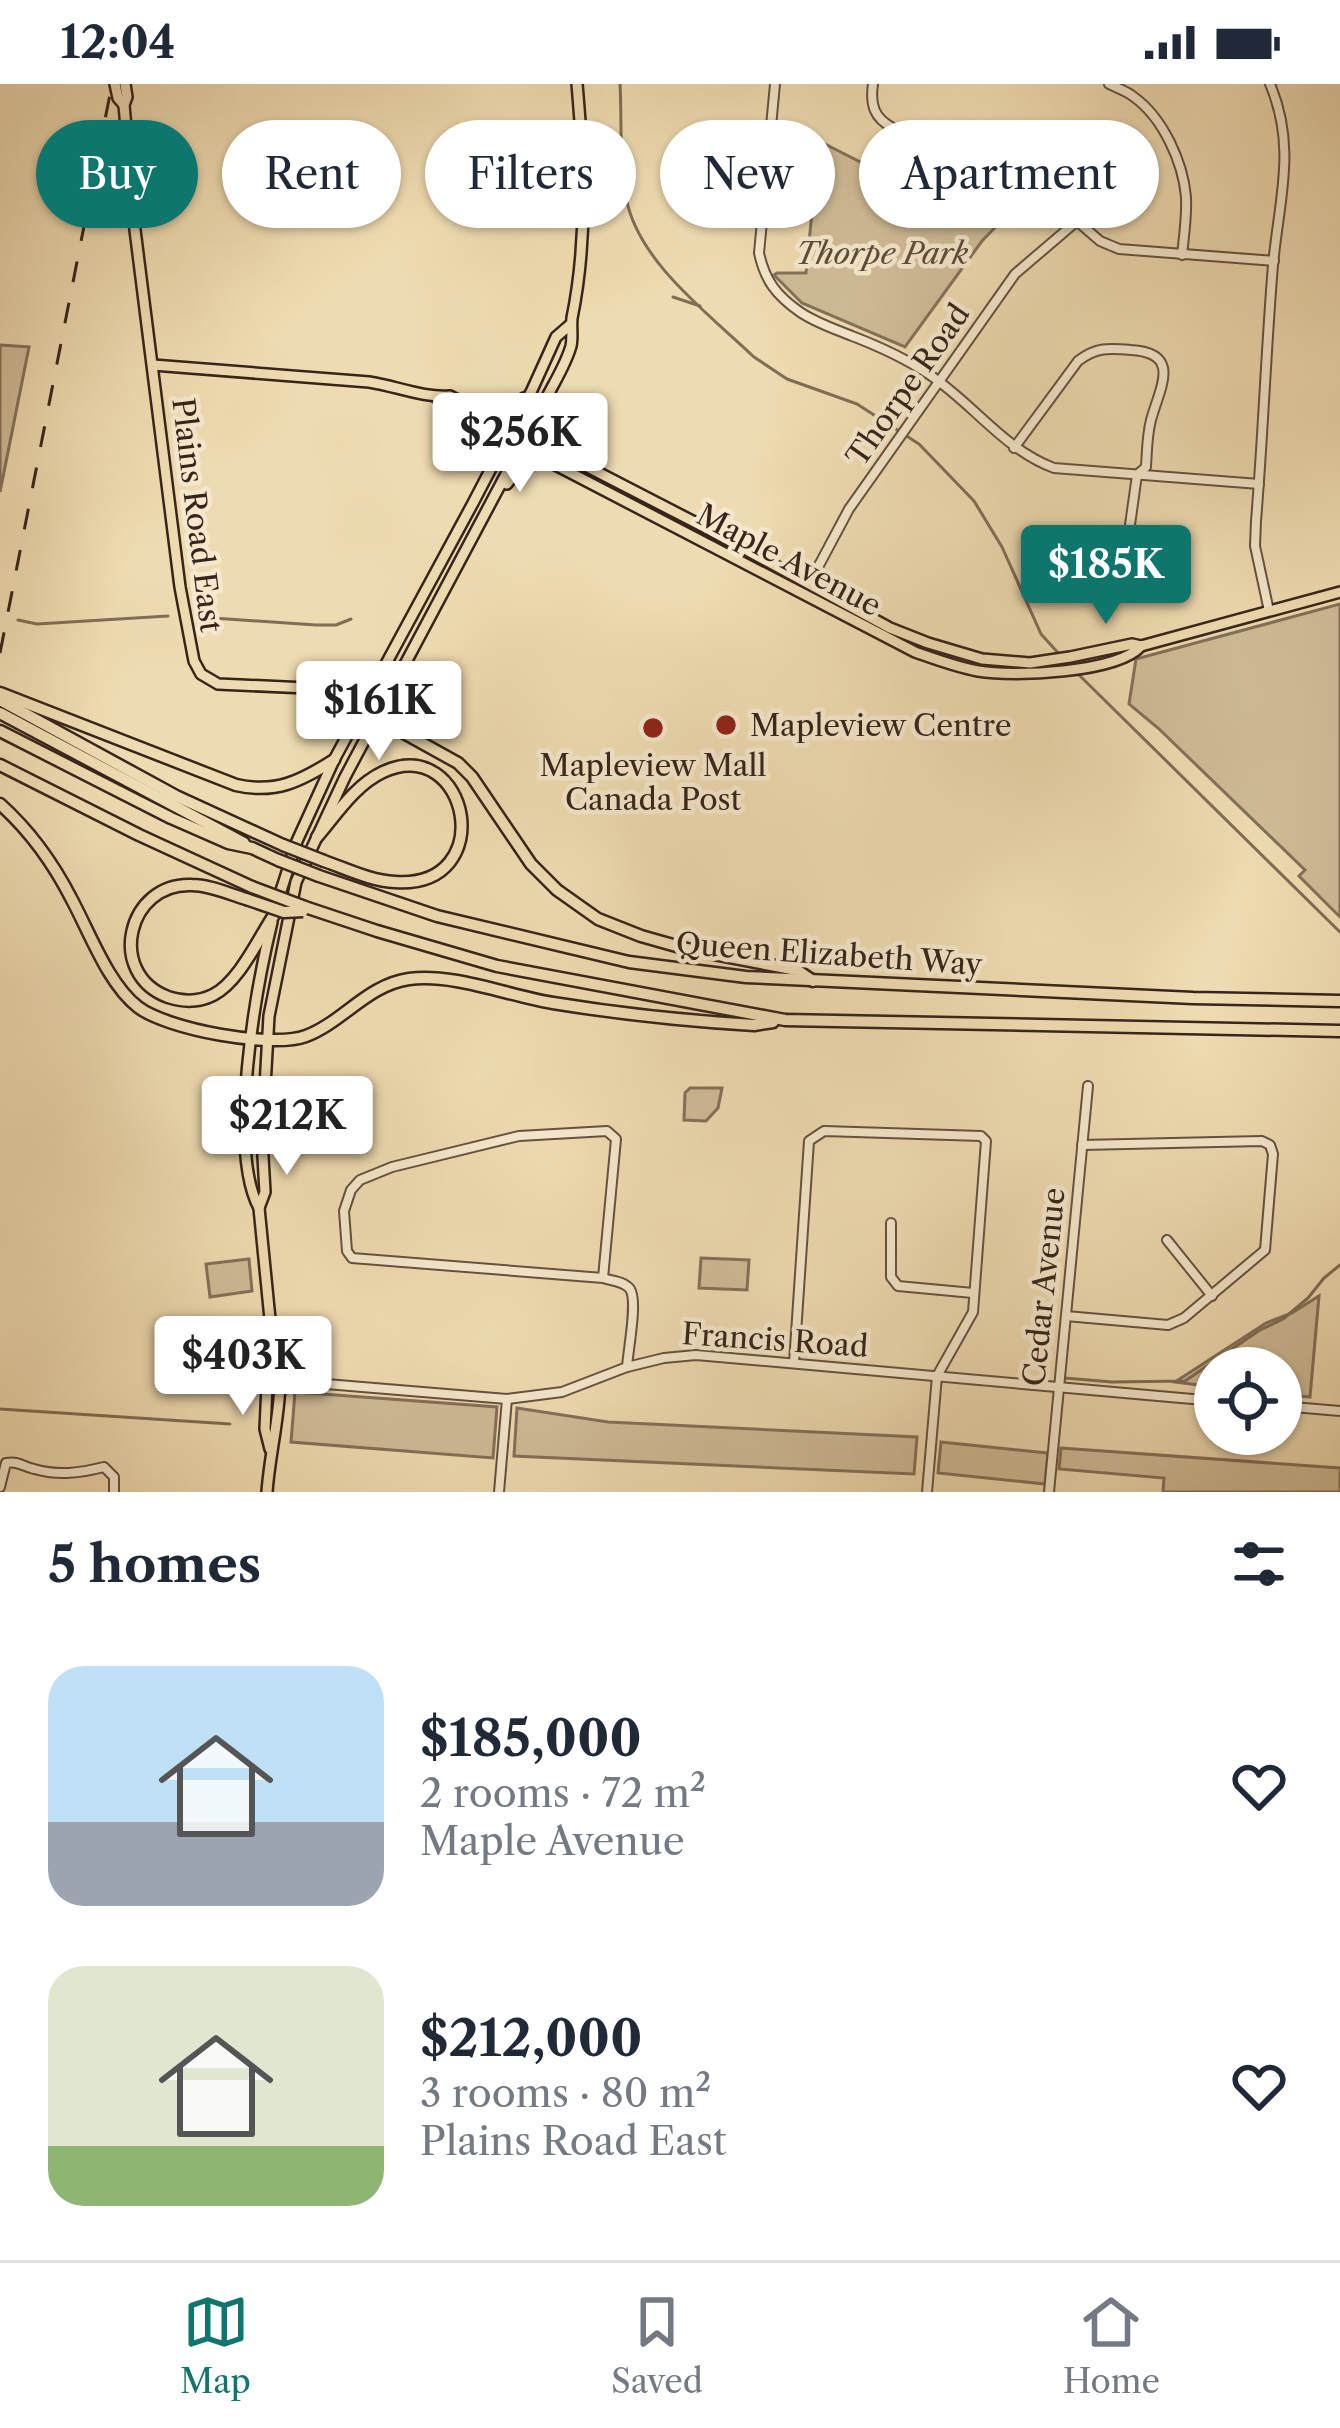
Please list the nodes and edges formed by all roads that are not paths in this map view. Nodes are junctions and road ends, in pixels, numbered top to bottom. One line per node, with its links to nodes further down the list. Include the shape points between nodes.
1 (115, 84): 8 (main road, Plains Road East)
2 (124, 84): 8 (main road, Plains Road East)
3 (577, 84): 14 (main road, via 583,225)
4 (775, 84): 16 (street, via 759,253 764,274 802,314)
5 (873, 84): 9 (street)
6 (1109, 84): 12 (street, via 1134,96 1172,147 1186,199)
7 (1270, 84): 13 (street, via 1286,155)
8 (124, 105): 15 (main road, Plains Road East)
9 (881, 120)
10 (1069, 228): 16 (street, Thorpe Road, via 1015,274)
11 (1085, 228): 12 (street, via 1119,249)
12 (1182, 255): 13 (street)
13 (1274, 261): 27 (street)
14 (571, 324): 17 (main road, via 556,337); 18 (main road, via 573,340)
15 (153, 365): 19 (main road, Maple Avenue, via 390,385); 38 (main road, Plains Road East, via 197,668 218,684 300,687)
16 (940, 382): 24 (street); 31 (street, Thorpe Road, via 849,509)
17 (532, 390): 19 (main road, via 498,413); 20 (main road)
18 (548, 397): 21 (main road); 25 (main road, via 542,424)
19 (471, 413): 20 (main road, Maple Avenue); 22 (main road, Maple Avenue); 28 (main road, via 492,452)
20 (513, 428): 21 (main road, Maple Avenue); 22 (main road)
21 (527, 435): 23 (main road); 25 (main road, Maple Avenue)
22 (507, 439): 23 (main road, Maple Avenue); 28 (main road)
23 (521, 447): 25 (main road, Maple Avenue); 29 (main road)
24 (1014, 448): 26 (street, via 1054,468); 26 (street, via 1085,355 1099,348 1146,351 1163,364 1164,380 1146,467)
25 (562, 462): 29 (main road, via 521,468); 31 (main road, Maple Avenue); 33 (main road, Maple Avenue)
26 (1137, 475): 27 (street); 30 (street)
27 (1259, 484): 34 (street, via 1256,546)
28 (481, 489): 38 (main road)
29 (480, 522): 40 (main road)
30 (1127, 546)
31 (809, 584): 33 (street, Thorpe Road); 35 (main road, Maple Avenue, via 890,628 982,659 1030,663)
32 (1340, 592): 34 (main road, Maple Avenue)
33 (801, 596): 35 (main road, Maple Avenue, via 915,652 981,672 1081,668)
34 (1269, 611): 35 (main road, Maple Avenue)
35 (1141, 646)
36 (0, 697): 37 (highway)
37 (17, 710): 39 (highway); 42 (highway, via 251,788 291,784); 45 (highway, bridge, via 176,796 388,882 430,877 447,864 464,826 452,790 433,773 392,769 357,790); 46 (highway)
38 (361, 711): 40 (main road, Plains Road East); 42 (main road)
39 (0, 712)
40 (377, 718): 45 (main road); 49 (highway, via 458,764 531,864 598,919 687,949 797,970)
41 (5, 734): 46 (highway, Queen Elizabeth Way, via 171,818)
42 (334, 760): 48 (main road)
43 (2, 766): 47 (highway, Queen Elizabeth Way, bridge)
44 (0, 804): 53 (highway, via 50,862 133,1004 179,1026)
45 (317, 837): 54 (main road, via 296,882)
46 (252, 848): 49 (highway, Queen Elizabeth Way, bridge, via 437,916 629,962)
47 (307, 909): 48 (highway, bridge, via 284,912 194,884 173,887 138,913 132,958 155,991 191,1001 210,997 239,970); 51 (highway, Queen Elizabeth Way, via 497,966)
48 (274, 915): 53 (main road)
49 (816, 982): 50 (highway, Queen Elizabeth Way)
50 (1340, 1001)
51 (785, 1020): 52 (highway, Queen Elizabeth Way); 54 (highway, via 754,1025 631,1015 408,979 307,1036)
52 (1340, 1031)
53 (252, 1038): 54 (highway); 57 (main road, via 246,1146)
54 (267, 1040): 57 (main road, via 266,1192)
55 (1088, 1086): 56 (street, Cedar Avenue)
56 (1082, 1145): 62 (street, via 1270,1145 1265,1250); 63 (street, Cedar Avenue)
57 (259, 1208): 64 (main road)
58 (891, 1222): 61 (street, via 893,1282)
59 (1167, 1240): 62 (street)
60 (603, 1278): 60 (street, via 616,1139 607,1131 519,1136 392,1167 360,1180 344,1211 352,1258); 66 (street, via 632,1294)
61 (973, 1293): 65 (street, via 981,1136 824,1131 809,1141); 67 (street, via 973,1312)
62 (1212, 1295): 63 (street, via 1168,1325)
63 (1066, 1316): 70 (street, Cedar Avenue)
64 (270, 1319): 68 (main road); 69 (main road)
65 (794, 1363): 66 (street, Francis Road, via 696,1355); 67 (street, Francis Road)
66 (627, 1366): 71 (street, Francis Road, via 562,1392)
67 (938, 1376): 70 (street, Francis Road); 81 (street)
68 (266, 1380): 69 (street, Francis Road); 75 (main road)
69 (280, 1380): 71 (street, Francis Road); 75 (main road)
70 (1058, 1388): 72 (street, Francis Road); 82 (street, Cedar Avenue)
71 (507, 1399): 80 (street)
72 (1194, 1399)
73 (1302, 1408): 74 (street)
74 (1340, 1411)
75 (271, 1449): 79 (main road)
76 (3, 1470): 77 (street); 78 (street, via 14,1460 63,1473 104,1467)
77 (0, 1487)
78 (114, 1492)
79 (267, 1492)
80 (499, 1492)
81 (927, 1492)
82 (1049, 1492)

